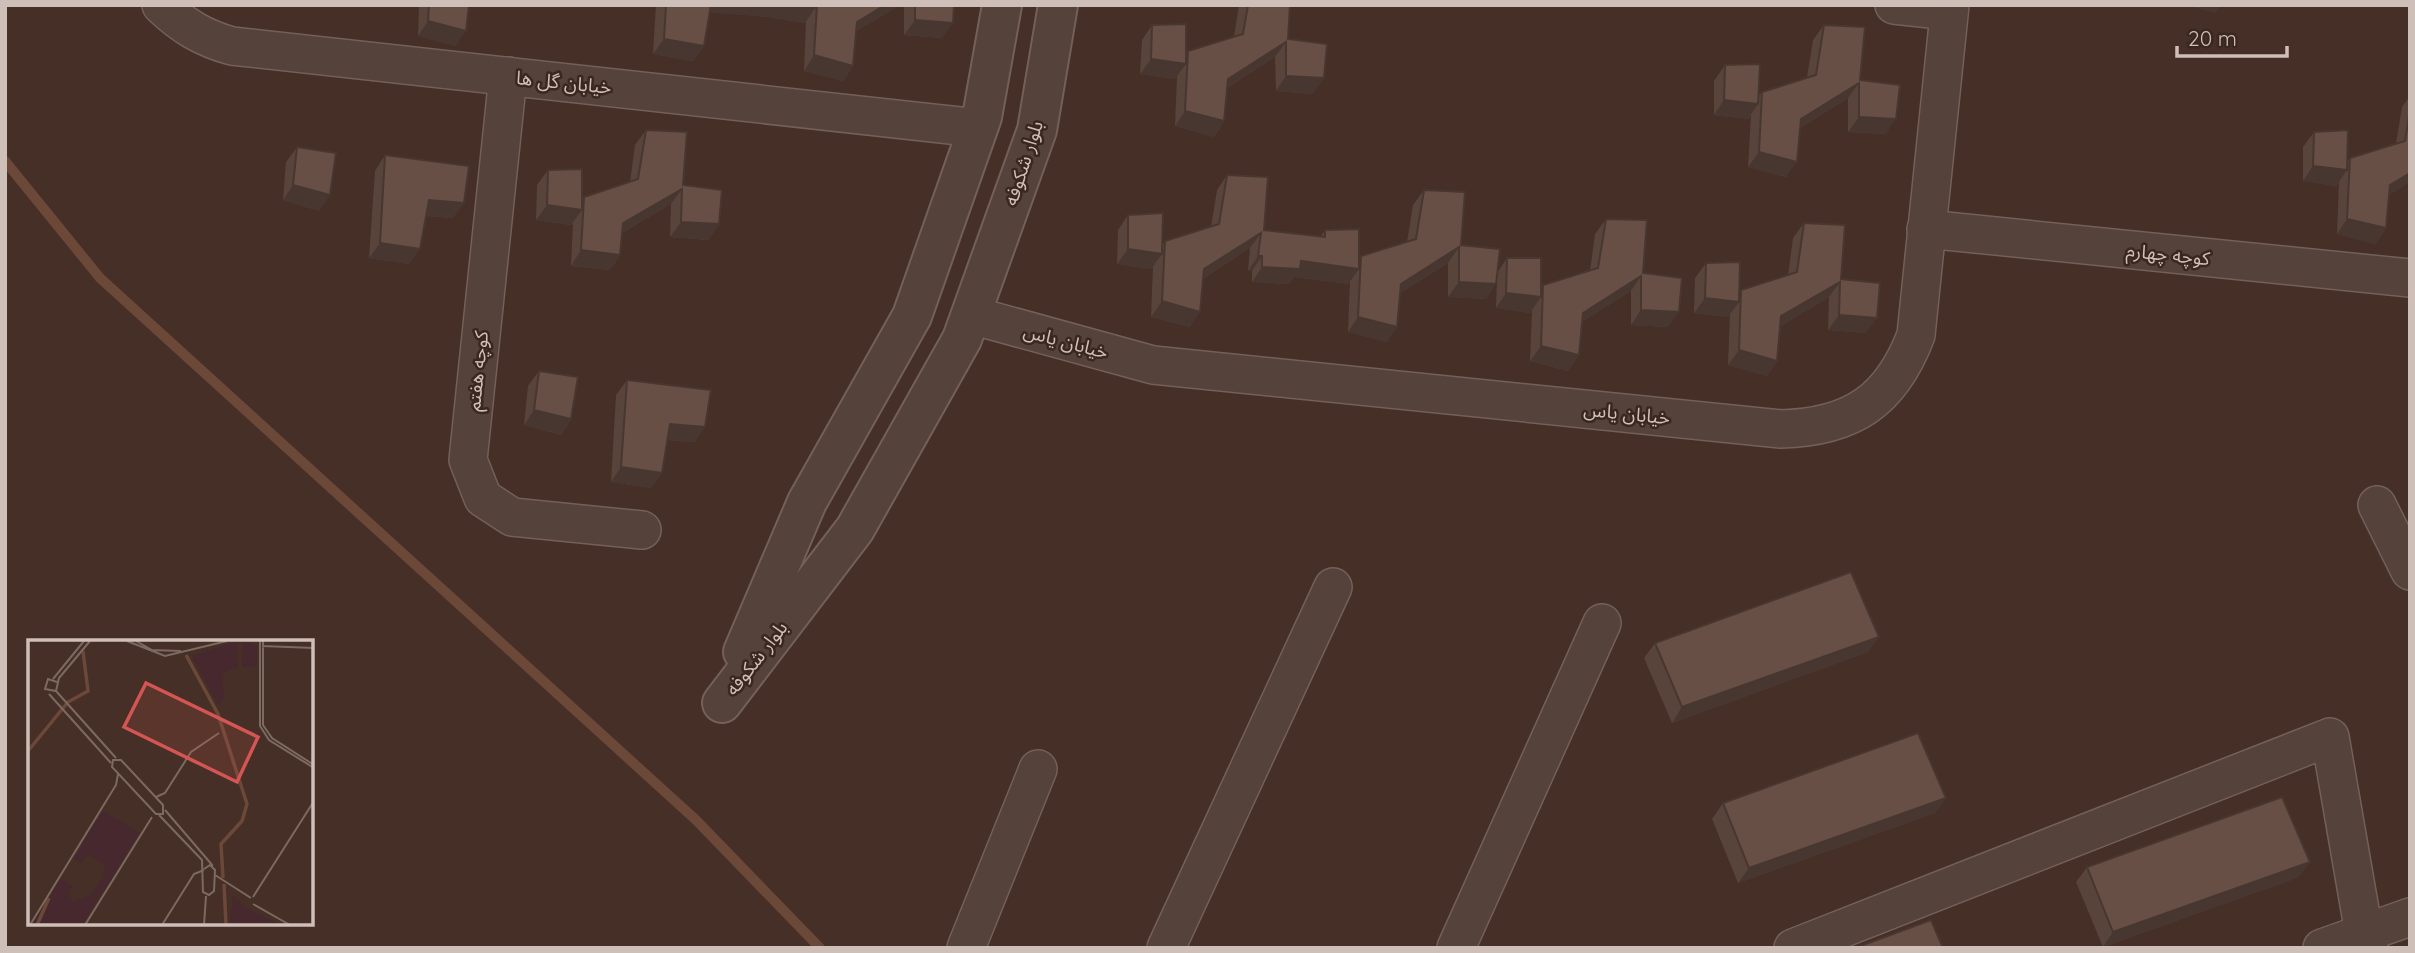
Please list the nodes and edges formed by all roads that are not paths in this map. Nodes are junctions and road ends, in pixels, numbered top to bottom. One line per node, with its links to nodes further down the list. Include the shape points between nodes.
1 (161, 5): 6 (street, خیابان گل ها, via 205,38 232,46)
2 (1002, 5): 7 (street, بلوار شکوفه)
3 (1058, 5): 10 (street, بلوار شکوفه, via 1037,130)
4 (1894, 5): 5 (street)
5 (1950, 8): 8 (street, خیابان یاس)
6 (508, 76): 7 (street, خیابان گل ها); 12 (street, کوچه هفتم, via 468,460 483,498 512,517)
7 (978, 128): 10 (street, بلوار شکوفه, via 912,316 807,502 722,703 855,529 962,339)
8 (1926, 229): 9 (street, کوچه چهارم); 10 (street, خیابان یاس, via 1916,335 1906,362 1889,387 1866,407 1840,421 1811,428 1781,429 1153,365)
9 (2410, 278)
10 (971, 315)
11 (2377, 505): 13 (street)
12 (642, 530)
13 (2410, 571)
14 (1333, 587): 20 (street)
15 (1602, 623): 21 (street)
16 (1038, 769): 19 (street)
17 (2410, 917): 18 (street)
18 (2366, 940): 22 (street, via 2330,737); 23 (street)
19 (966, 948)
20 (1166, 948)
21 (1455, 948)
22 (1793, 948)
23 (2322, 948)

